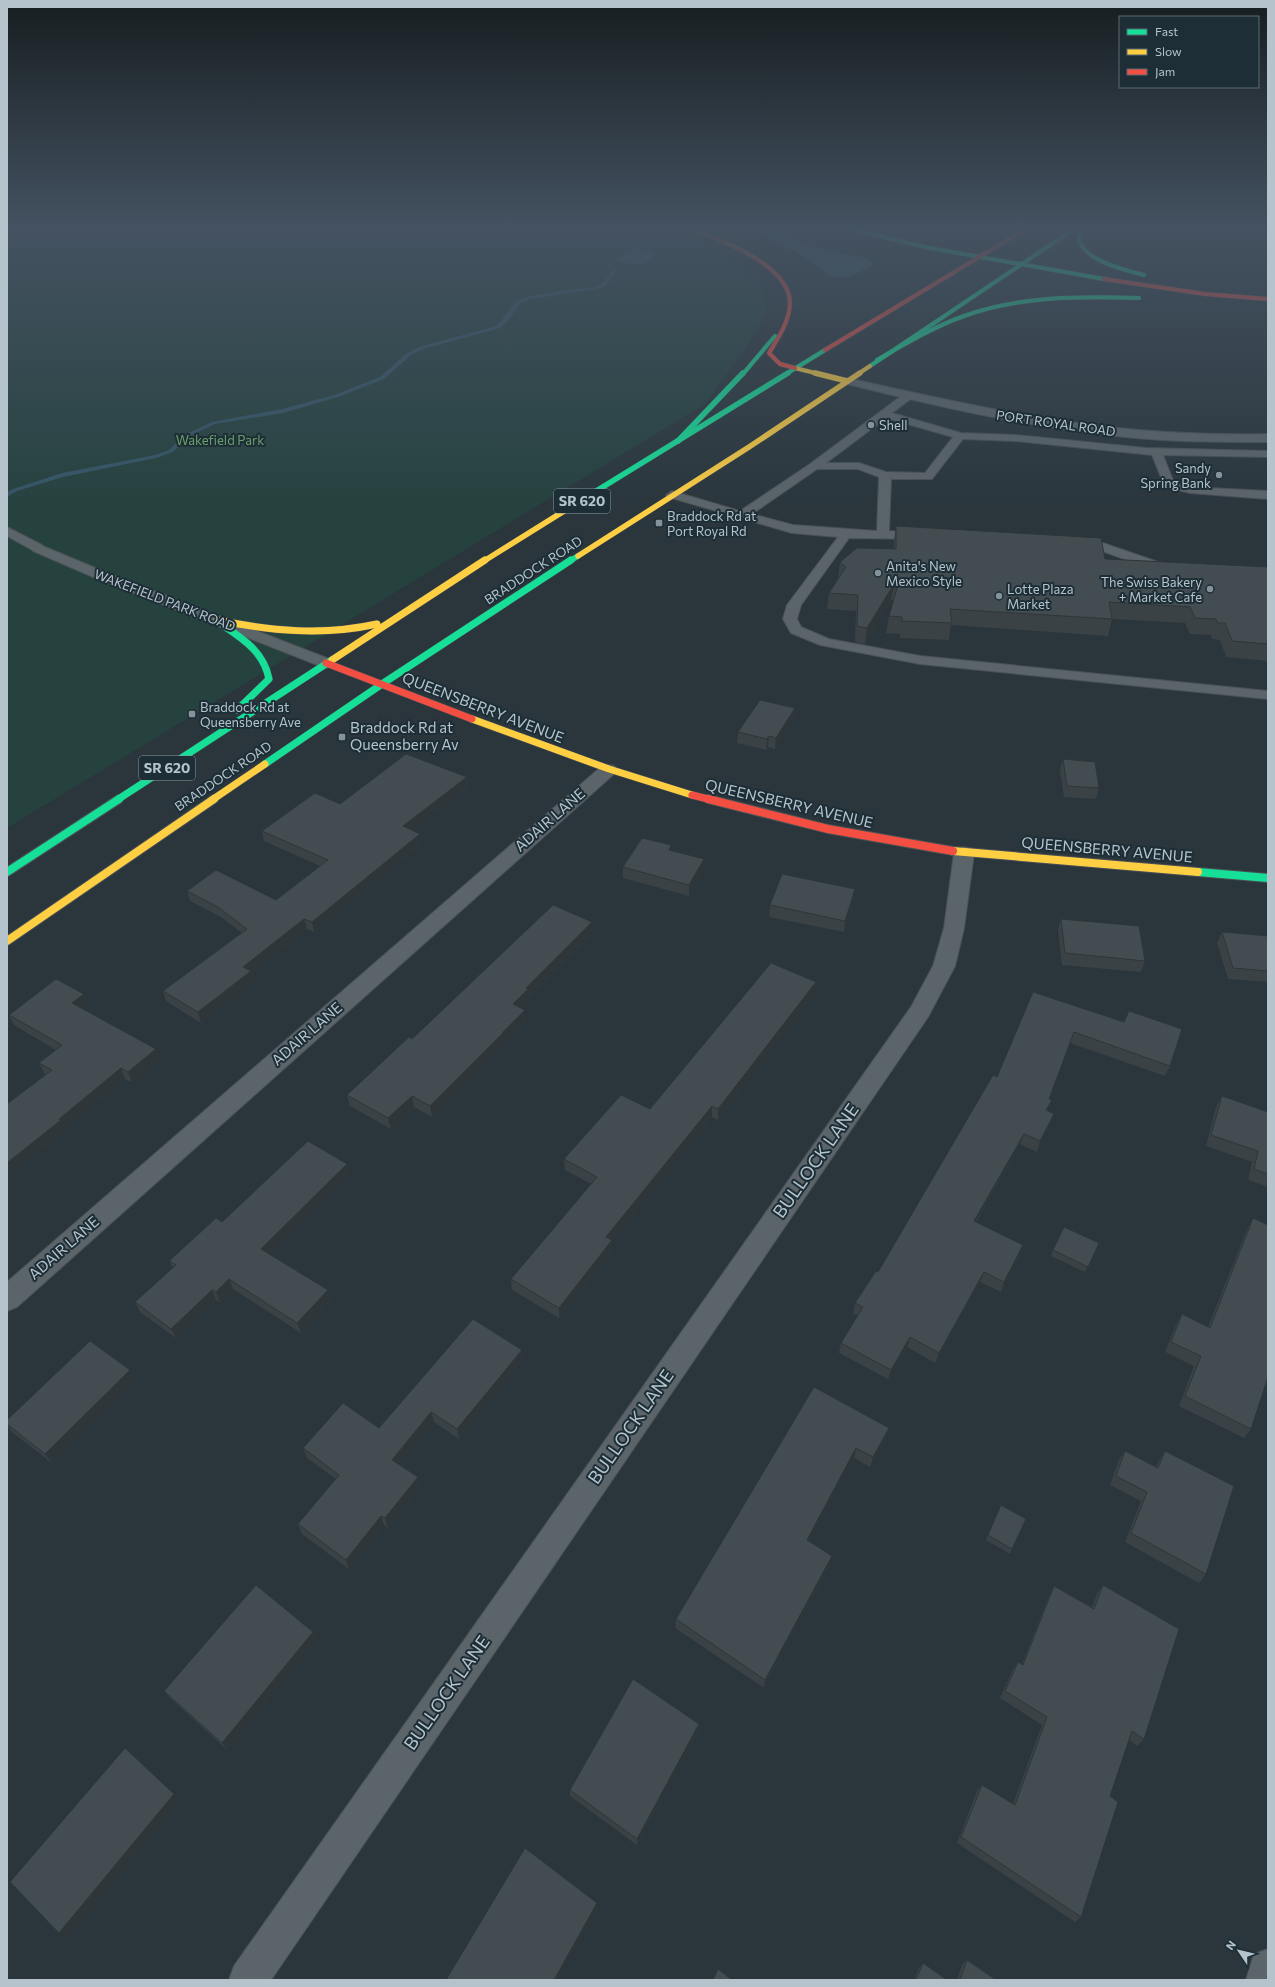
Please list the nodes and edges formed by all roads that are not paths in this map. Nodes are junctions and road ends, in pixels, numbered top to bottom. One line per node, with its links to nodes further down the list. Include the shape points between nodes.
1 (787, 320): 5 (main road)
2 (876, 320): 7 (main road, SR 620)
3 (937, 320): 6 (main road, BRADDOCK ROAD / SR 620)
4 (956, 320): 6 (main road)
5 (785, 324): 7 (main road, via 770,353 772,359 780,364); 15 (main road, via 740,377)
6 (877, 360): 8 (main road, BRADDOCK ROAD / SR 620)
7 (795, 368): 8 (main road); 15 (main road, SR 620)
8 (847, 381): 9 (street, PORT ROYAL ROAD); 21 (main road, BRADDOCK ROAD / SR 620)
9 (908, 396): 10 (lane); 11 (street, PORT ROYAL ROAD)
10 (884, 414): 13 (lane); 18 (lane)
11 (1004, 416): 12 (lane); 14 (street, PORT ROYAL ROAD, via 1152,435)
12 (991, 435): 13 (lane); 16 (lane)
13 (960, 436): 19 (lane, via 928,476)
14 (1268, 438)
15 (678, 441): 30 (main road, SR 620)
16 (1156, 452): 17 (lane); 20 (lane, via 1169,485 1190,490)
17 (1268, 454)
18 (814, 466): 19 (lane, via 859,466); 22 (lane)
19 (885, 475): 25 (lane)
20 (1268, 495)
21 (672, 496): 22 (lane); 33 (main road, BRADDOCK ROAD / SR 620)
22 (742, 515): 24 (lane, via 792,529)
23 (7, 531): 28 (lane, WAKEFIELD PARK ROAD)
24 (846, 534): 25 (lane); 34 (lane, via 794,605 790,619 796,630 825,642 920,660)
25 (883, 535): 26 (lane)
26 (934, 536)
27 (1068, 544): 29 (lane, via 1100,546 1160,567)
28 (38, 548): 31 (street, WAKEFIELD PARK ROAD)
29 (1176, 568)
30 (406, 612): 31 (main road, via 362,628 316,633 274,632); 32 (main road, SR 620)
31 (217, 620): 32 (street, WAKEFIELD PARK ROAD); 35 (main road, via 256,650 269,669 269,680)
32 (326, 663): 33 (main road, QUEENSBERRY AVENUE); 35 (main road, SR 620)
33 (382, 684): 36 (main road, QUEENSBERRY AVENUE); 40 (main road, BRADDOCK ROAD / SR 620)
34 (1268, 695)
35 (196, 749): 38 (main road, SR 620)
36 (608, 770): 37 (main road, QUEENSBERRY AVENUE, via 691,796 782,819); 41 (street, ADAIR LANE)
37 (964, 853): 39 (main road, QUEENSBERRY AVENUE); 43 (street, BULLOCK LANE, via 954,928 944,966 920,1011)
38 (7, 872)
39 (1268, 878)
40 (7, 941)
41 (7, 1299)
42 (1268, 1968): 44 (street)
43 (248, 1980)
44 (1265, 1980)

